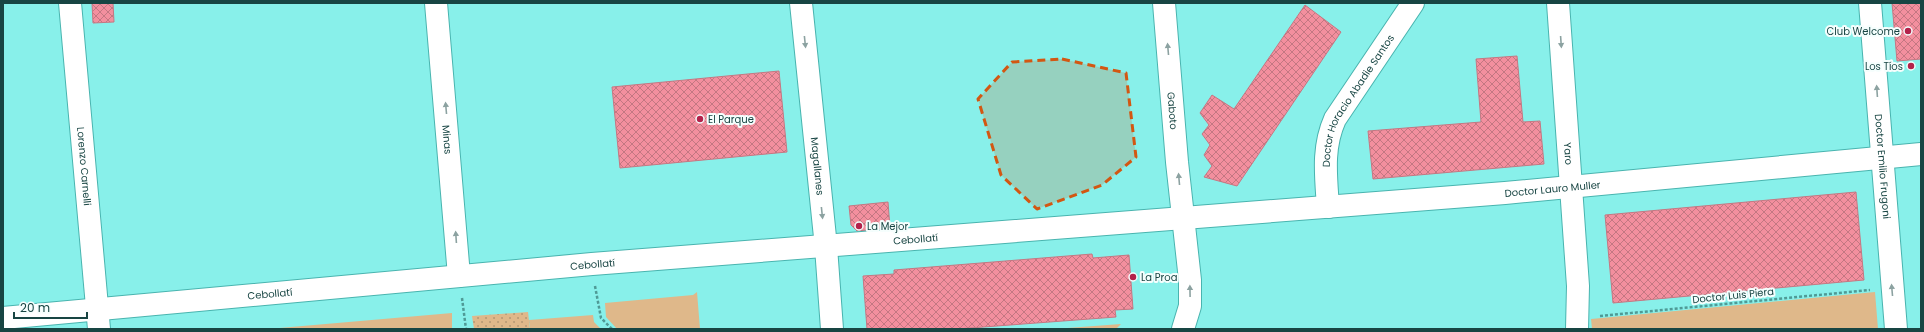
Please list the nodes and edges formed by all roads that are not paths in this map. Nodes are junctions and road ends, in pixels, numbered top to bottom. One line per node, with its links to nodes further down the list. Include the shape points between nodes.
1 (70, 3): 16 (street, Lorenzo Carnelli)
2 (436, 3): 14 (street, Minas, one-way to 2)
3 (801, 3): 13 (street, Magallanes, one-way to 13)
4 (1164, 3): 12 (street, Gaboto, one-way to 4)
5 (1414, 3): 11 (street, Doctor Horacio Abadie Santos, via 1335,119 1327,142 1325,167)
6 (1558, 3): 10 (street, Yaro, one-way to 10)
7 (1870, 3): 9 (street, Doctor Emilio Frugoni, one-way to 7)
8 (1921, 154): 9 (street, Doctor Lauro Muller)
9 (1881, 157): 10 (street, Doctor Lauro Muller); 20 (street, Doctor Emilio Frugoni, one-way to 9)
10 (1572, 187): 11 (street, Doctor Lauro Muller); 17 (street, Yaro, via 1578,286)
11 (1328, 207): 12 (street, Doctor Lauro Muller)
12 (1183, 217): 13 (street, Cebollatí); 19 (street, one-way to 12, via 1190,306 1190,280)
13 (826, 247): 14 (street, Cebollatí); 18 (street, Magallanes)
14 (459, 276): 16 (street, Cebollatí)
15 (3, 318): 16 (street, Cebollatí)
16 (98, 319)
17 (1577, 324)
18 (832, 329)
19 (1183, 329)
20 (1896, 329)

